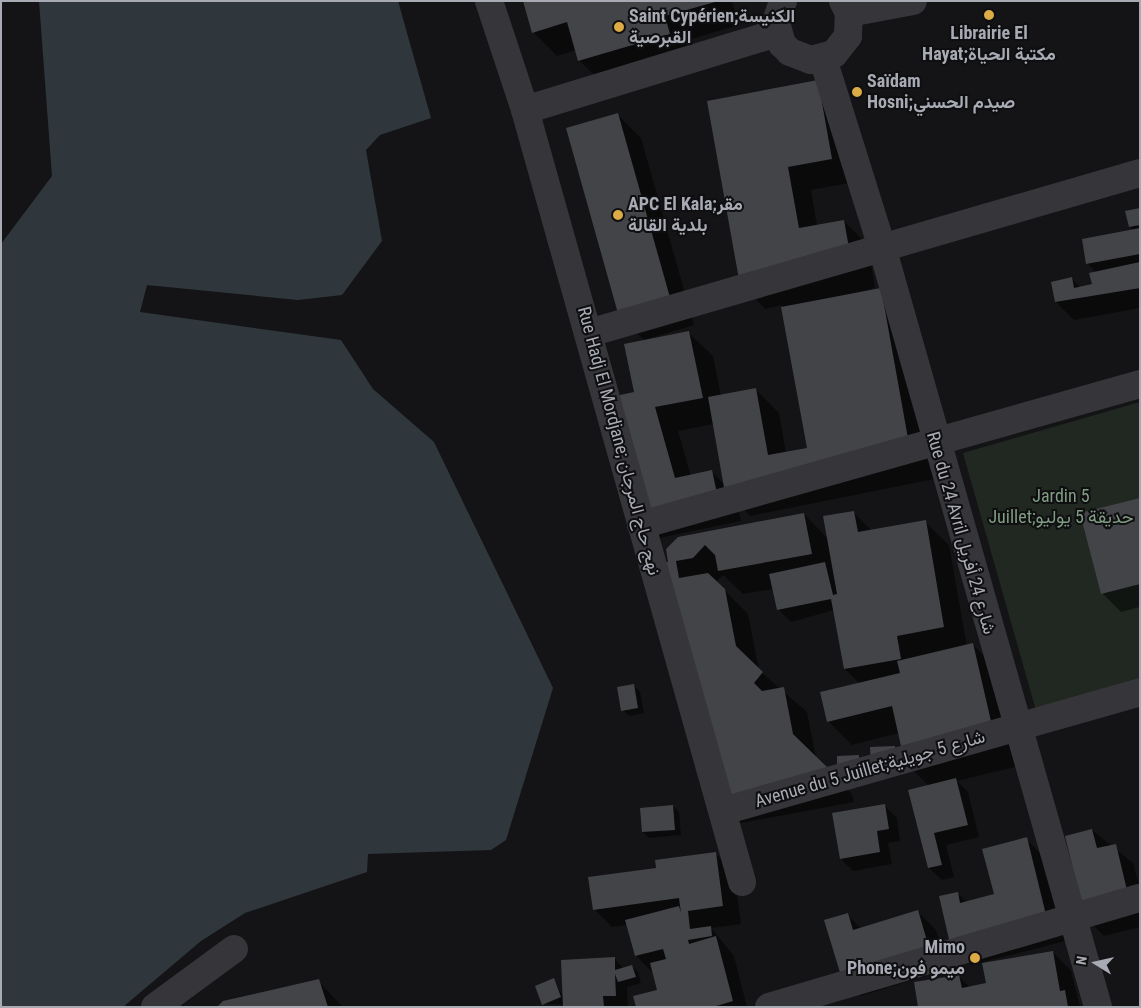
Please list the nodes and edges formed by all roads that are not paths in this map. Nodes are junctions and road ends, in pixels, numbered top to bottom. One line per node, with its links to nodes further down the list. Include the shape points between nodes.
1 (489, 1): 7 (street, Rue Hadj El Mordjane; نهج حاج المرجان)
2 (783, 1): 5 (street, via 776,22)
3 (913, 1): 4 (street)
4 (846, 7): 6 (street, via 848,36)
5 (778, 33): 6 (street, via 790,52 812,60); 7 (street)
6 (823, 59): 9 (street, Rue du 24 Avril شارع 24 أفريل)
7 (525, 110): 10 (street, Rue Hadj El Mordjane; نهج حاج المرجان)
8 (1140, 173): 9 (street)
9 (882, 247): 10 (street); 12 (street, Rue du 24 Avril شارع 24 أفريل)
10 (589, 333): 13 (street, Rue Hadj El Mordjane; نهج حاج المرجان)
11 (1140, 384): 12 (street)
12 (934, 440): 13 (street); 15 (street, Rue du 24 Avril شارع 24 أفريل)
13 (641, 525): 16 (street, Rue Hadj El Mordjane; نهج حاج المرجان)
14 (1140, 692): 15 (street, Avenue du 5 Juillet;شارع 5 جويلية)
15 (1018, 727): 16 (street, Avenue du 5 Juillet;شارع 5 جويلية); 19 (street, Rue du 24 Avril شارع 24 أفريل)
16 (723, 812): 17 (street, Rue Hadj El Mordjane; نهج حاج المرجان)
17 (742, 882)
18 (1140, 898): 19 (street)
19 (1073, 917): 21 (street); 23 (street, Rue du 24 Avril شارع 24 أفريل)
20 (234, 949): 22 (street)
21 (774, 1006)
22 (155, 1007)
23 (1098, 1007)

